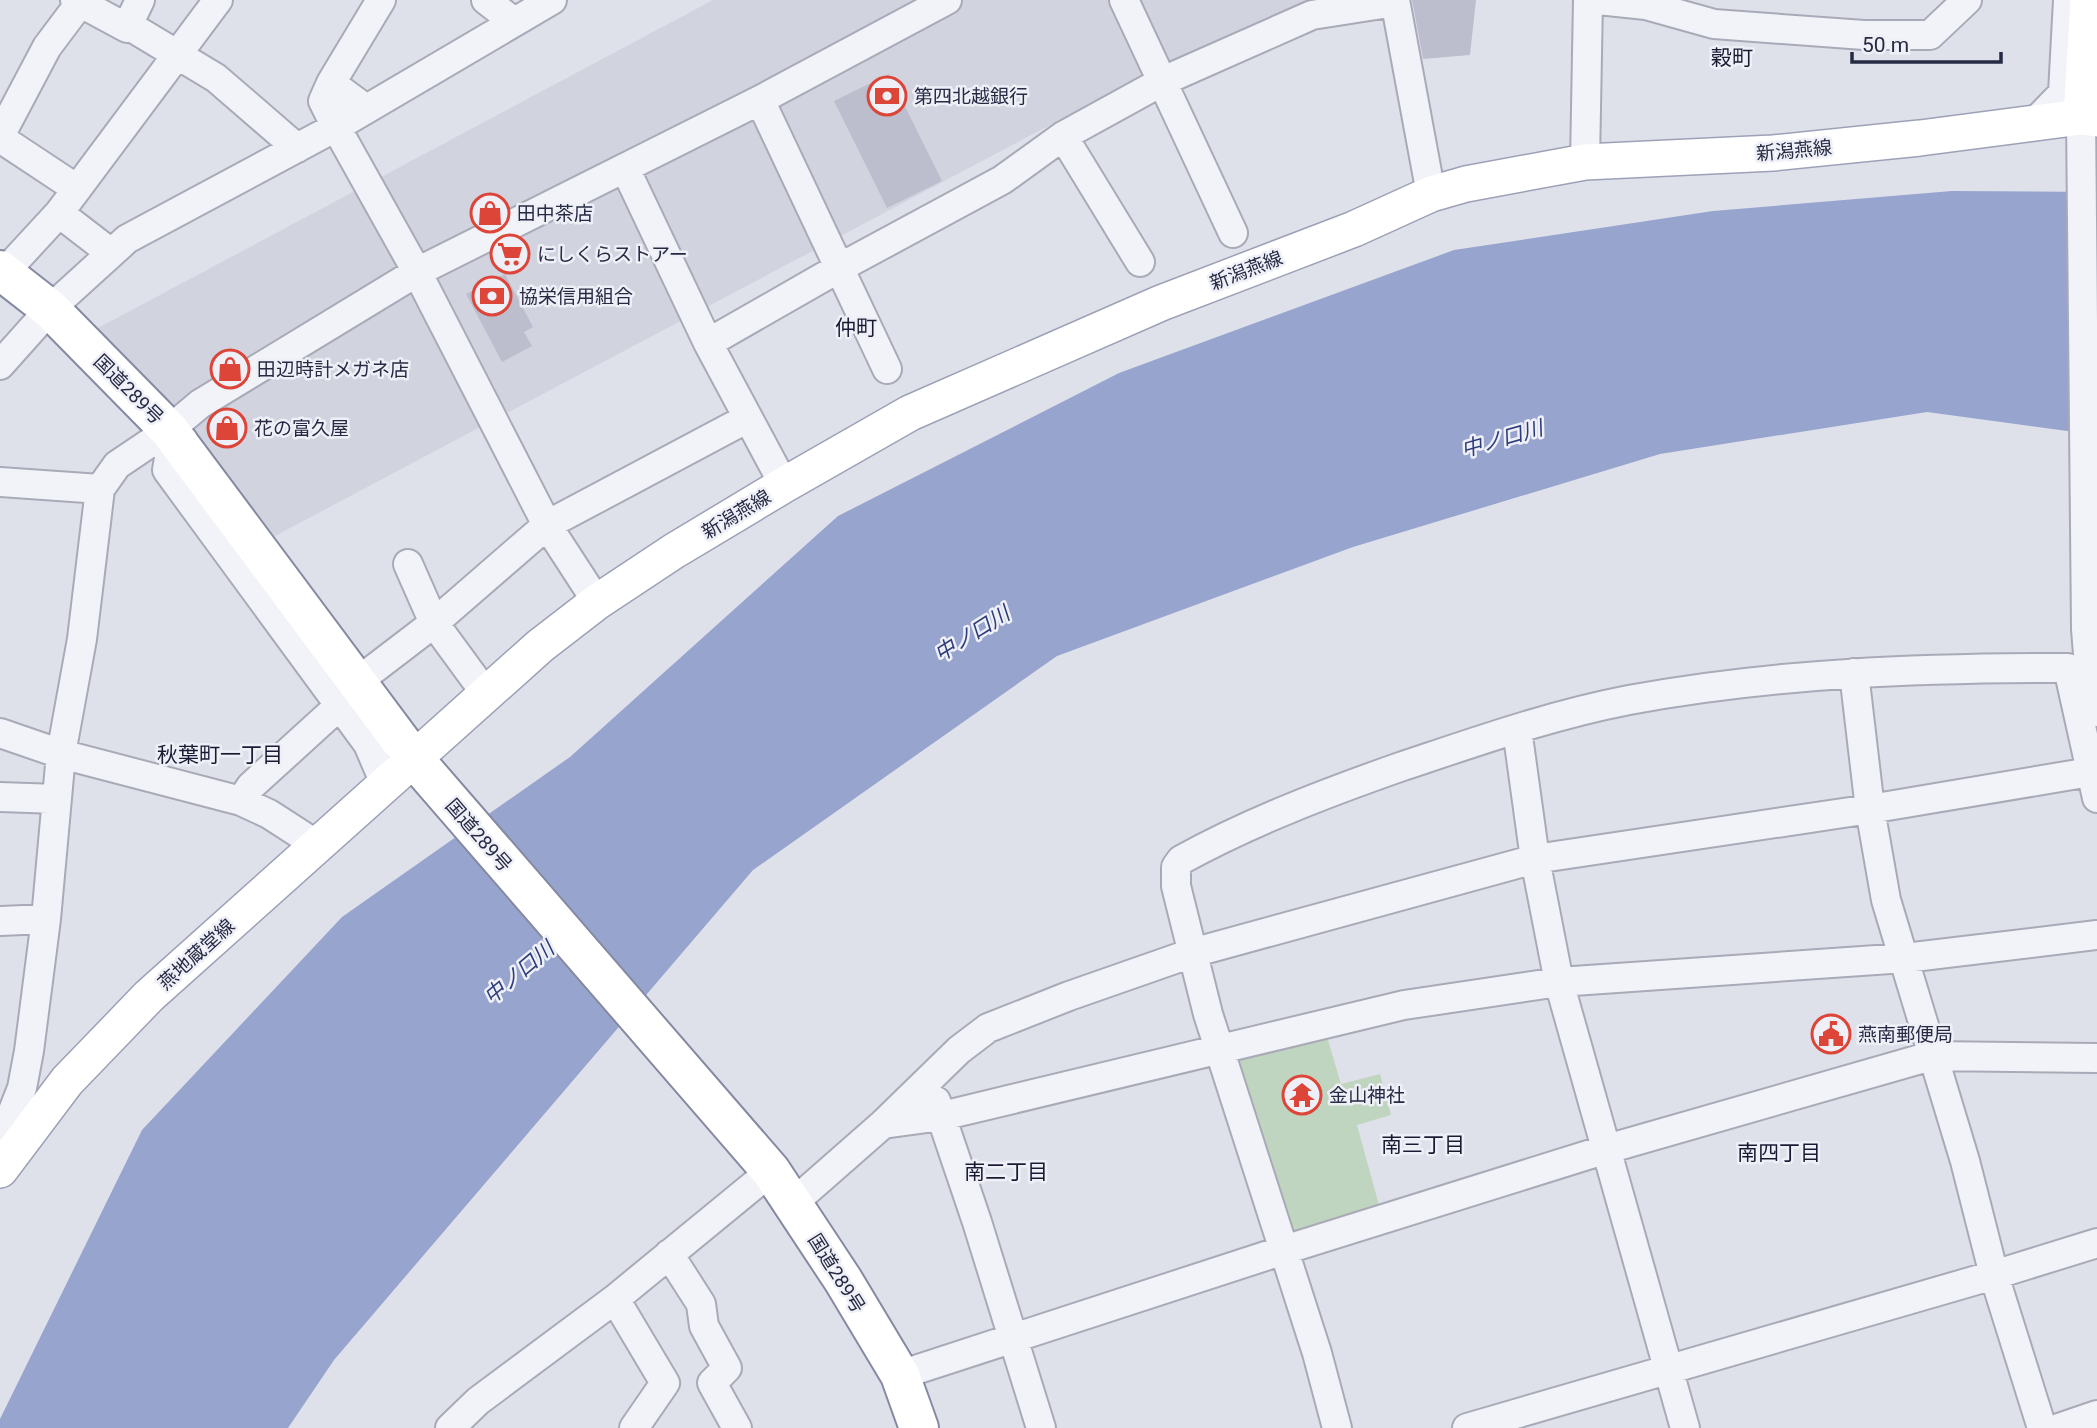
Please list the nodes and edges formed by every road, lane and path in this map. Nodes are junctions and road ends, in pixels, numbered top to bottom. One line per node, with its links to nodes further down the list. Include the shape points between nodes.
1 (140, 0): 16 (street)
2 (218, 0): 17 (street)
3 (381, 0): 19 (street)
4 (486, 0): 15 (street)
5 (552, 0): 15 (street)
6 (947, 0): 20 (street)
7 (1124, 0): 18 (street)
8 (1588, 0): 28 (street)
9 (1598, 0): 10 (street, via 1646,5 1714,24 1864,35 1930,35)
10 (1967, 0)
11 (2068, 0): 22 (street, via 2063,93)
12 (2088, 0): 24 (main road)
13 (77, 1): 16 (street); 26 (street)
14 (1395, 1): 18 (street, via 1312,15); 31 (street)
15 (514, 22): 21 (street)
16 (128, 25): 17 (street)
17 (176, 54): 27 (street, via 216,78); 30 (street)
18 (1163, 80): 25 (street); 33 (street)
19 (331, 83): 21 (street); 23 (street, via 323,101)
20 (760, 100): 29 (street); 36 (street)
21 (366, 108): 23 (street)
22 (2034, 123): 24 (main road, 新潟燕線); 28 (main road, 新潟燕線, via 1773,153)
23 (336, 127): 27 (street); 37 (street)
24 (2086, 127): 56 (street, via 2086,629)
25 (1063, 136): 35 (street); 36 (street, via 1002,180)
26 (0, 137): 30 (street)
27 (297, 149): 34 (street, via 127,239)
28 (1585, 162): 31 (main road, 新潟燕線)
29 (625, 168): 37 (street); 40 (street)
30 (77, 189): 32 (street)
31 (1431, 194): 46 (main road, 新潟燕線, via 1354,229 1161,303 910,413)
32 (59, 213): 34 (street); 38 (street)
33 (1233, 233)
34 (111, 253): 39 (street)
35 (1140, 262)
36 (839, 268): 40 (street); 42 (street)
37 (417, 272): 44 (street, via 200,404); 48 (street)
38 (1, 273): 39 (highway, 国道289号)
39 (50, 309): 41 (street); 44 (highway, 国道289号)
40 (708, 343): 43 (street)
41 (0, 365)
42 (887, 369)
43 (748, 418): 46 (street); 48 (street)
44 (171, 433): 47 (street, via 117,465); 53 (street, via 198,449); 55 (street, via 167,470); 60 (highway, 国道289号)
45 (0, 482): 47 (street)
46 (784, 485): 50 (main road, 新潟燕線)
47 (100, 489): 59 (street, via 82,639)
48 (547, 525): 50 (street); 51 (street)
49 (408, 564): 51 (street)
50 (597, 602): 54 (main road, 新潟燕線)
51 (434, 623): 53 (street); 54 (street)
52 (1854, 673): 57 (street, via 1628,700); 61 (street, via 2068,668); 66 (street)
53 (366, 674): 60 (street)
54 (486, 694): 60 (main road, 新潟燕線)
55 (340, 705): 62 (street, via 368,744); 65 (street, via 250,786)
56 (2097, 717)
57 (1517, 729): 68 (street); 72 (street, via 1298,805 1181,860 1174,876)
58 (0, 733): 59 (street)
59 (61, 754): 64 (street); 65 (street)
60 (428, 761): 62 (main road, 燕地蔵堂線); 83 (highway, 国道289号)
61 (2094, 785): 66 (street)
62 (386, 786): 67 (main road, 燕地蔵堂線)
63 (0, 797): 64 (street)
64 (57, 799): 69 (street)
65 (241, 801): 67 (street)
66 (1871, 809): 68 (street); 73 (street, via 1886,900)
67 (317, 845): 84 (main road, 燕地蔵堂線, via 149,996 67,1081)
68 (1535, 859): 72 (street); 74 (street)
69 (46, 919): 70 (street); 81 (street, via 22,1088)
70 (0, 921)
71 (2097, 934): 73 (street)
72 (1192, 953): 75 (street); 78 (street, via 1010,1017 959,1050)
73 (1905, 958): 74 (street); 76 (street)
74 (1559, 982): 75 (street, via 1404,1004); 82 (street)
75 (1219, 1048): 79 (street); 87 (street)
76 (1931, 1056): 77 (street); 82 (street); 89 (street, via 1965,1161)
77 (2097, 1058)
78 (929, 1082): 79 (street); 80 (street)
79 (942, 1116): 80 (street); 91 (street)
80 (883, 1124): 85 (street)
81 (0, 1144)
82 (1607, 1149): 87 (street); 92 (street)
83 (765, 1164): 85 (highway, 国道289号); 88 (street)
84 (0, 1170)
85 (793, 1203): 93 (highway, 国道289号)
86 (2097, 1243): 89 (street)
87 (1284, 1250): 91 (street); 100 (street)
88 (669, 1254): 90 (street); 97 (street, via 701,1304 704,1326 727,1368 712,1383)
89 (1994, 1275): 92 (street); 103 (street)
90 (615, 1298): 95 (street, via 478,1401); 96 (street, via 665,1383)
91 (1014, 1338): 93 (street); 99 (street)
92 (1669, 1368): 101 (street); 102 (street)
93 (900, 1375): 98 (highway, 国道289号)
94 (2097, 1415): 104 (street)
95 (450, 1428)
96 (634, 1428)
97 (737, 1428)
98 (919, 1428)
99 (1041, 1428)
100 (1337, 1428)
101 (1467, 1428)
102 (1685, 1428)
103 (2042, 1428)
104 (2059, 1428)

